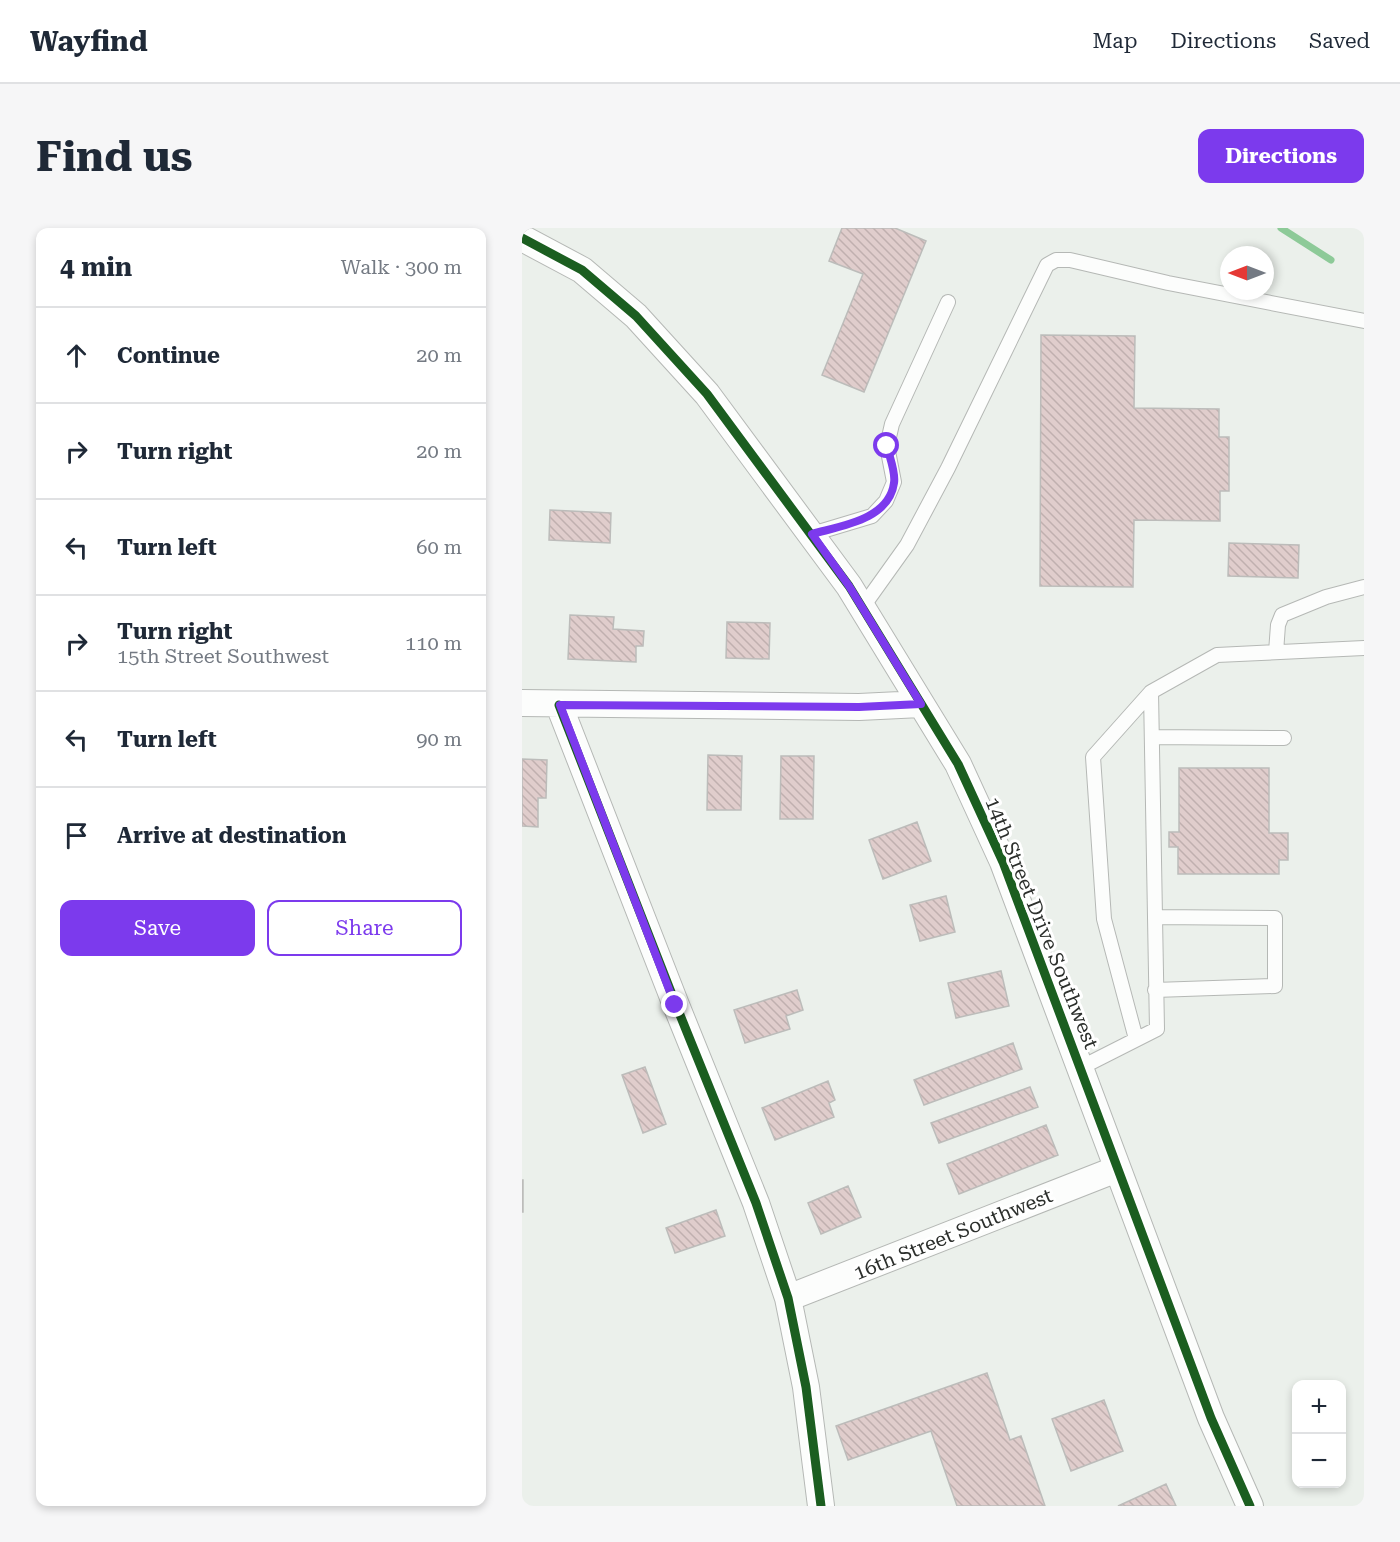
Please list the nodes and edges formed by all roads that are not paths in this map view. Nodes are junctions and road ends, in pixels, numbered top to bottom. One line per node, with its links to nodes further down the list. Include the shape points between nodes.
1 (522, 238): 4 (street, 14th Street Drive Southwest, via 582,270 636,316 707,394)
2 (948, 302): 4 (lane, via 892,424 887,446 894,483 886,501 872,516)
3 (1364, 321): 6 (lane, via 1070,260 1047,265 912,535)
4 (812, 534): 6 (street, 14th Street Drive Southwest)
5 (1364, 587): 8 (lane, via 1282,615)
6 (862, 608): 11 (street, 14th Street Drive Southwest)
7 (1364, 648): 8 (lane)
8 (1276, 652): 9 (lane, via 1217,655)
9 (1151, 692): 13 (lane); 17 (lane, via 1093,757 1104,919)
10 (522, 703): 12 (street)
11 (921, 704): 12 (street); 18 (street, 14th Street Drive Southwest, via 958,764 1003,862)
12 (560, 705): 20 (street, via 756,1203)
13 (1152, 737): 14 (lane); 15 (lane)
14 (1284, 738)
15 (1155, 917): 16 (lane); 16 (lane, via 1275,918 1275,986)
16 (1155, 990): 17 (lane, via 1157,1029)
17 (1136, 1039): 18 (lane)
18 (1080, 1068): 19 (street, 14th Street Drive Southwest)
19 (1117, 1169): 20 (street, 16th Street Southwest); 22 (street, 14th Street Drive Southwest, via 1211,1418)
20 (789, 1298): 21 (street, via 806,1387)
21 (821, 1506)
22 (1250, 1506)

